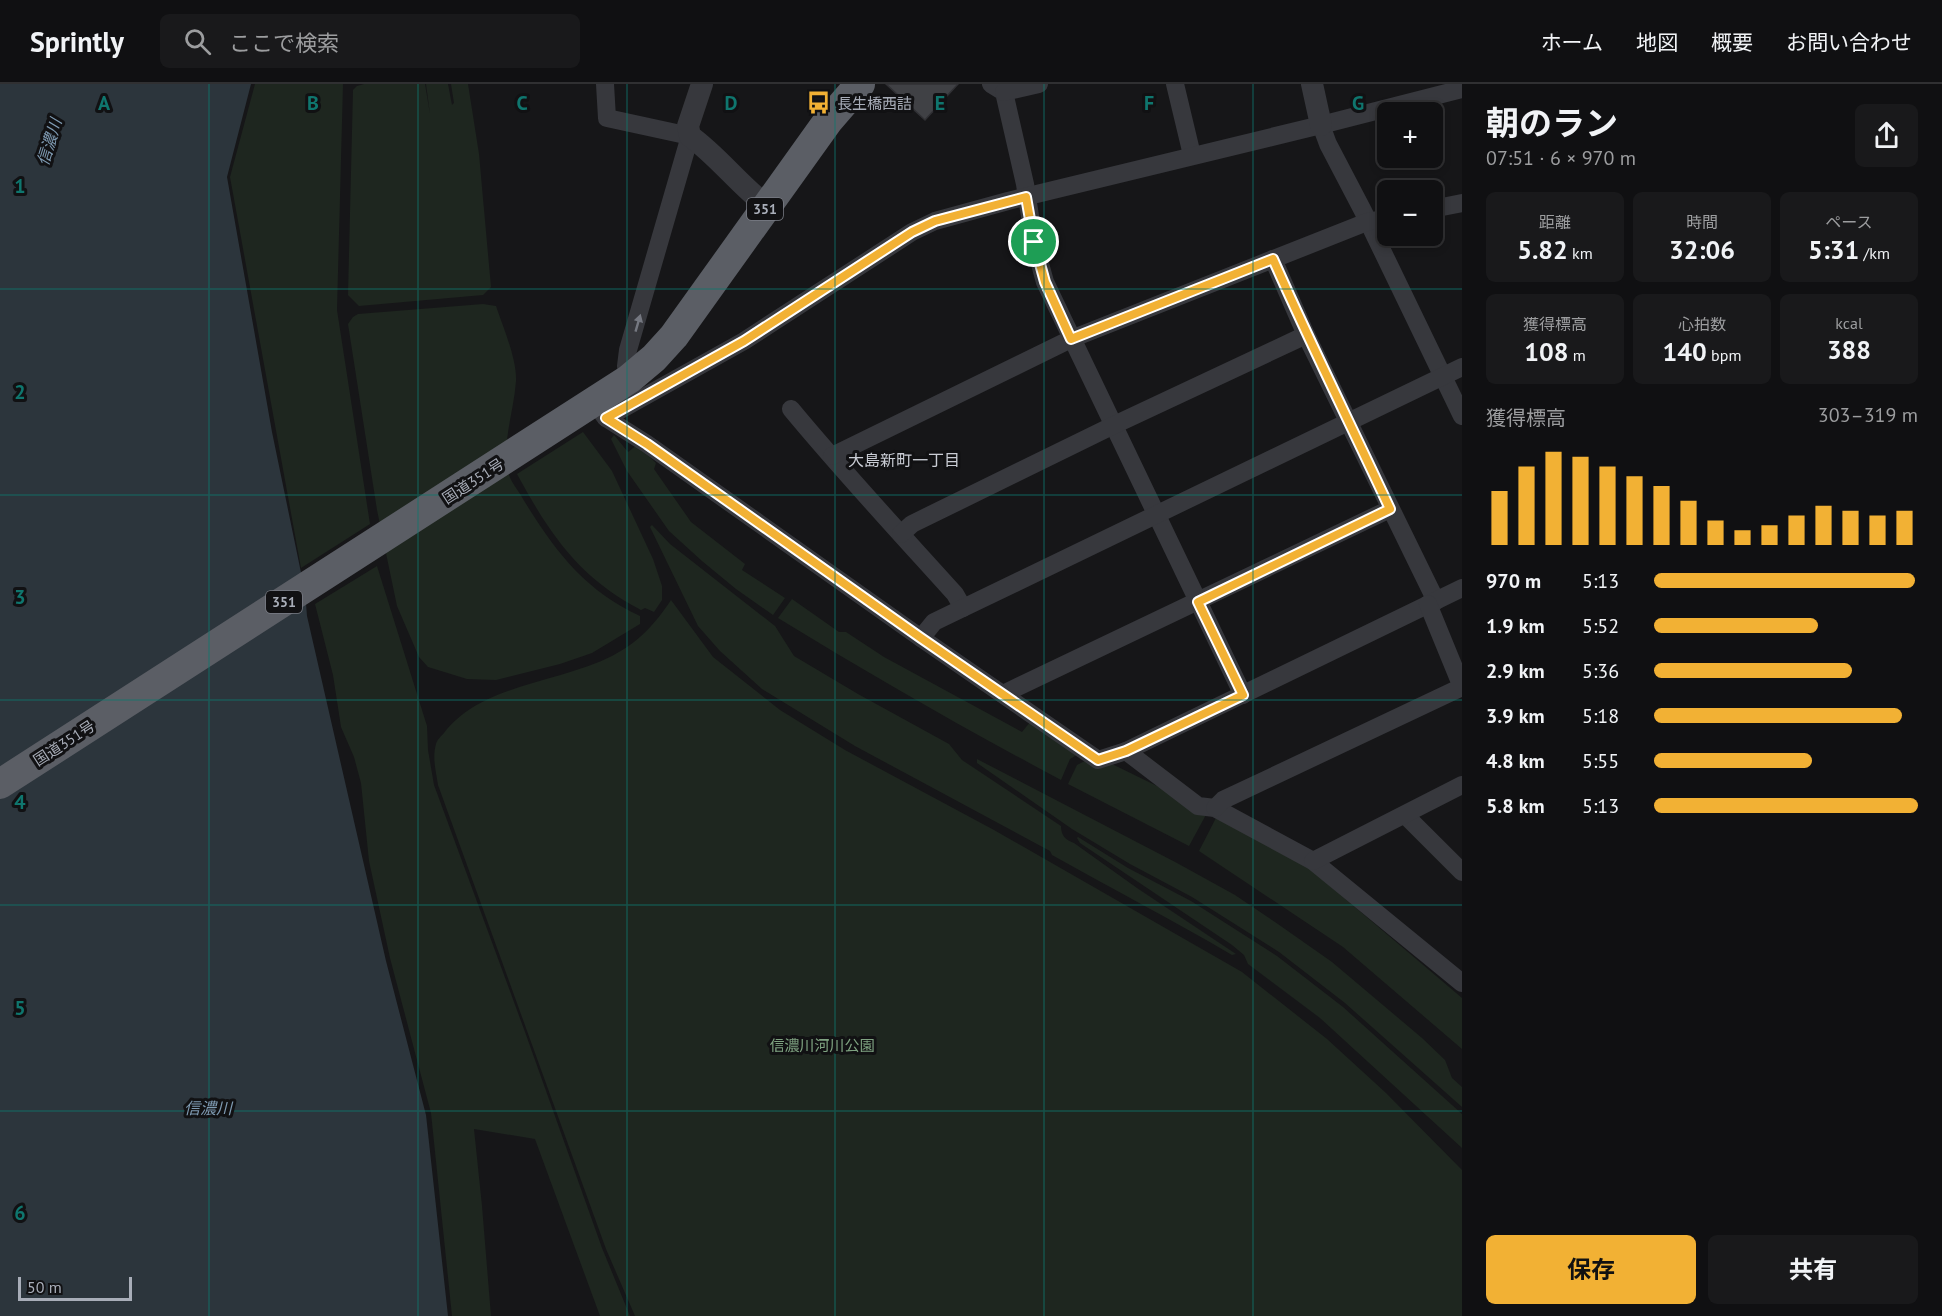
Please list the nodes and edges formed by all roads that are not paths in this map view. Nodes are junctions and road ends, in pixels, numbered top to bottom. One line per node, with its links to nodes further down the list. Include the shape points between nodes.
1 (605, 84): 10 (street, via 607,118)
2 (702, 84): 10 (street, via 688,126)
3 (860, 84): 14 (highway, 国道351号 / 351, via 828,121)
4 (1039, 84): 7 (street)
5 (1175, 84): 11 (street)
6 (1312, 84): 9 (street)
7 (998, 88): 12 (street)
8 (1462, 89): 9 (street)
9 (1322, 125): 11 (street); 17 (street)
10 (690, 136): 14 (street); 23 (street, one-way to 10, via 628,350)
11 (1192, 155): 12 (street)
12 (1026, 197): 20 (street, via 1045,282); 25 (street, via 935,221 912,232 744,341)
13 (1462, 203): 15 (street)
14 (767, 206): 23 (highway, 国道351号 / 351, via 674,336)
15 (1443, 207)
16 (1377, 220): 17 (street)
17 (1367, 222): 18 (street); 22 (street)
18 (1273, 259): 19 (street); 20 (street)
19 (1306, 335): 27 (street); 28 (street)
20 (1071, 339): 28 (street); 29 (street)
21 (1462, 367): 22 (street)
22 (1443, 377): 26 (street); 27 (street)
23 (629, 379): 25 (highway, 国道351号 / 351)
24 (791, 409): 29 (street)
25 (601, 410): 37 (street); 42 (highway, 国道351号 / 351, via 567,420)
26 (1462, 416)
27 (1350, 421): 30 (street); 31 (street)
28 (1112, 426): 31 (street); 32 (street, via 912,524)
29 (832, 456): 32 (street)
30 (1390, 509): 34 (street); 35 (street)
31 (1156, 514): 34 (street); 36 (street)
32 (901, 534): 36 (street)
33 (1462, 588): 35 (street)
34 (1198, 602): 39 (street); 40 (street)
35 (1432, 603): 38 (street); 40 (street)
36 (963, 608): 37 (street, via 934,622)
37 (921, 638): 39 (street)
38 (1462, 687): 44 (street, via 1222,800)
39 (1003, 694): 41 (street, via 1098,760)
40 (1243, 695): 41 (street)
41 (1126, 751): 44 (street, via 1198,806)
42 (0, 784)
43 (1462, 785): 45 (street)
44 (1215, 808): 46 (street)
45 (1405, 815): 46 (street); 47 (street)
46 (1313, 861): 48 (street)
47 (1462, 872)
48 (1462, 983)

